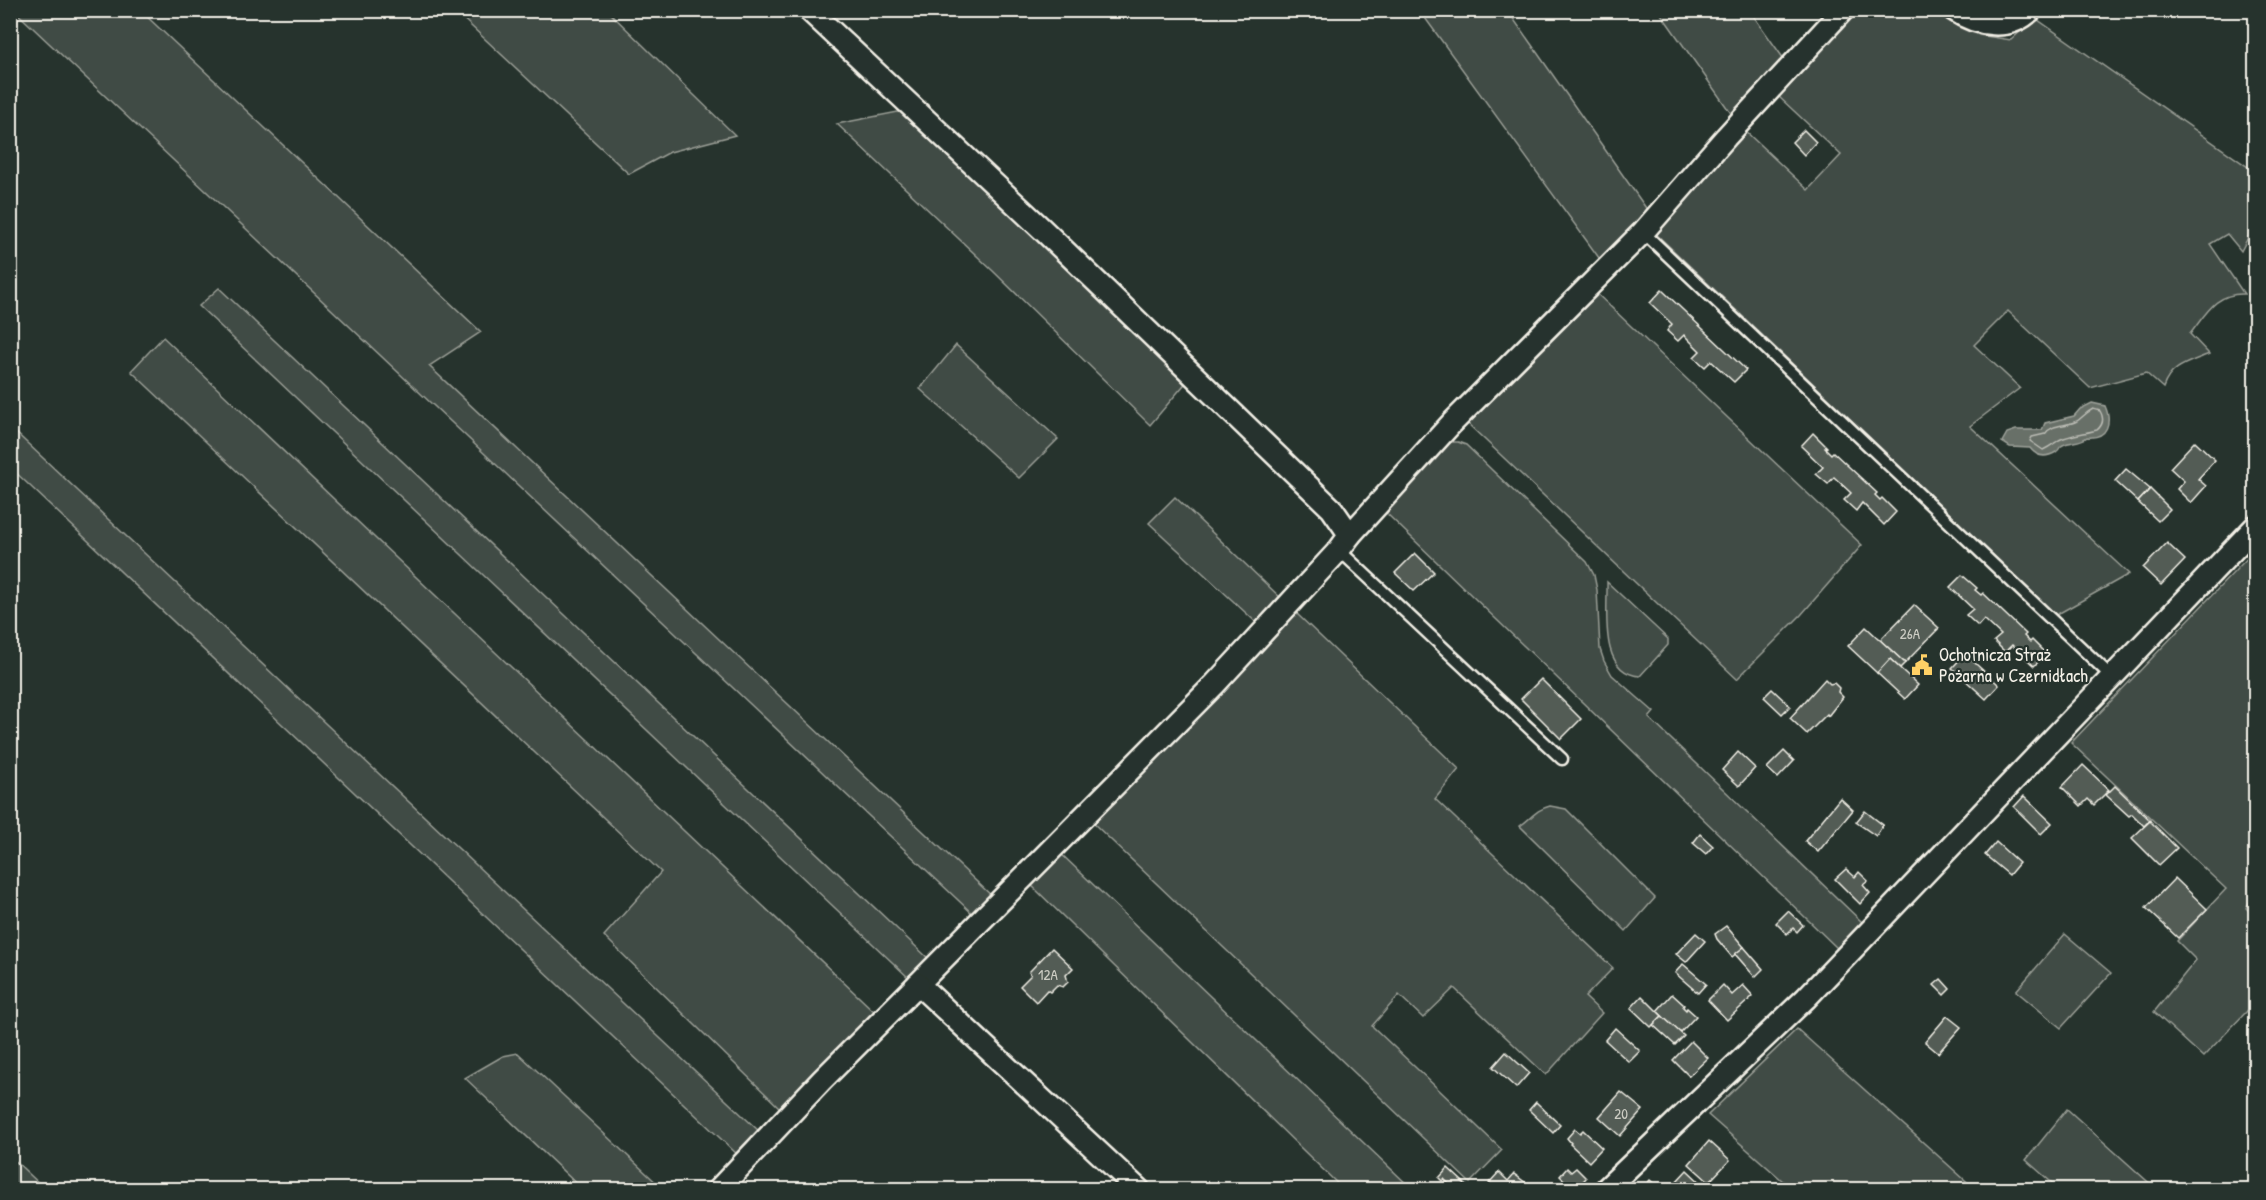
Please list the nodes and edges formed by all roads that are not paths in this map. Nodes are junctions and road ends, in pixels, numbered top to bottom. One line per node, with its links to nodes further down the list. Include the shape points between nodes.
1 (809, 10): 7 (street, via 1332,509)
2 (1843, 10): 5 (street)
3 (1954, 10): 4 (street, via 1988,24 2009,24)
4 (2031, 10)
5 (1643, 232): 7 (street, via 1451,424); 8 (lane)
6 (2256, 526): 8 (street)
7 (1344, 542): 9 (lane); 10 (street, via 1215,684)
8 (2112, 677): 13 (street, via 1806,998)
9 (1562, 759)
10 (918, 984): 11 (street); 12 (street)
11 (718, 1190)
12 (1139, 1190)
13 (1605, 1190)

